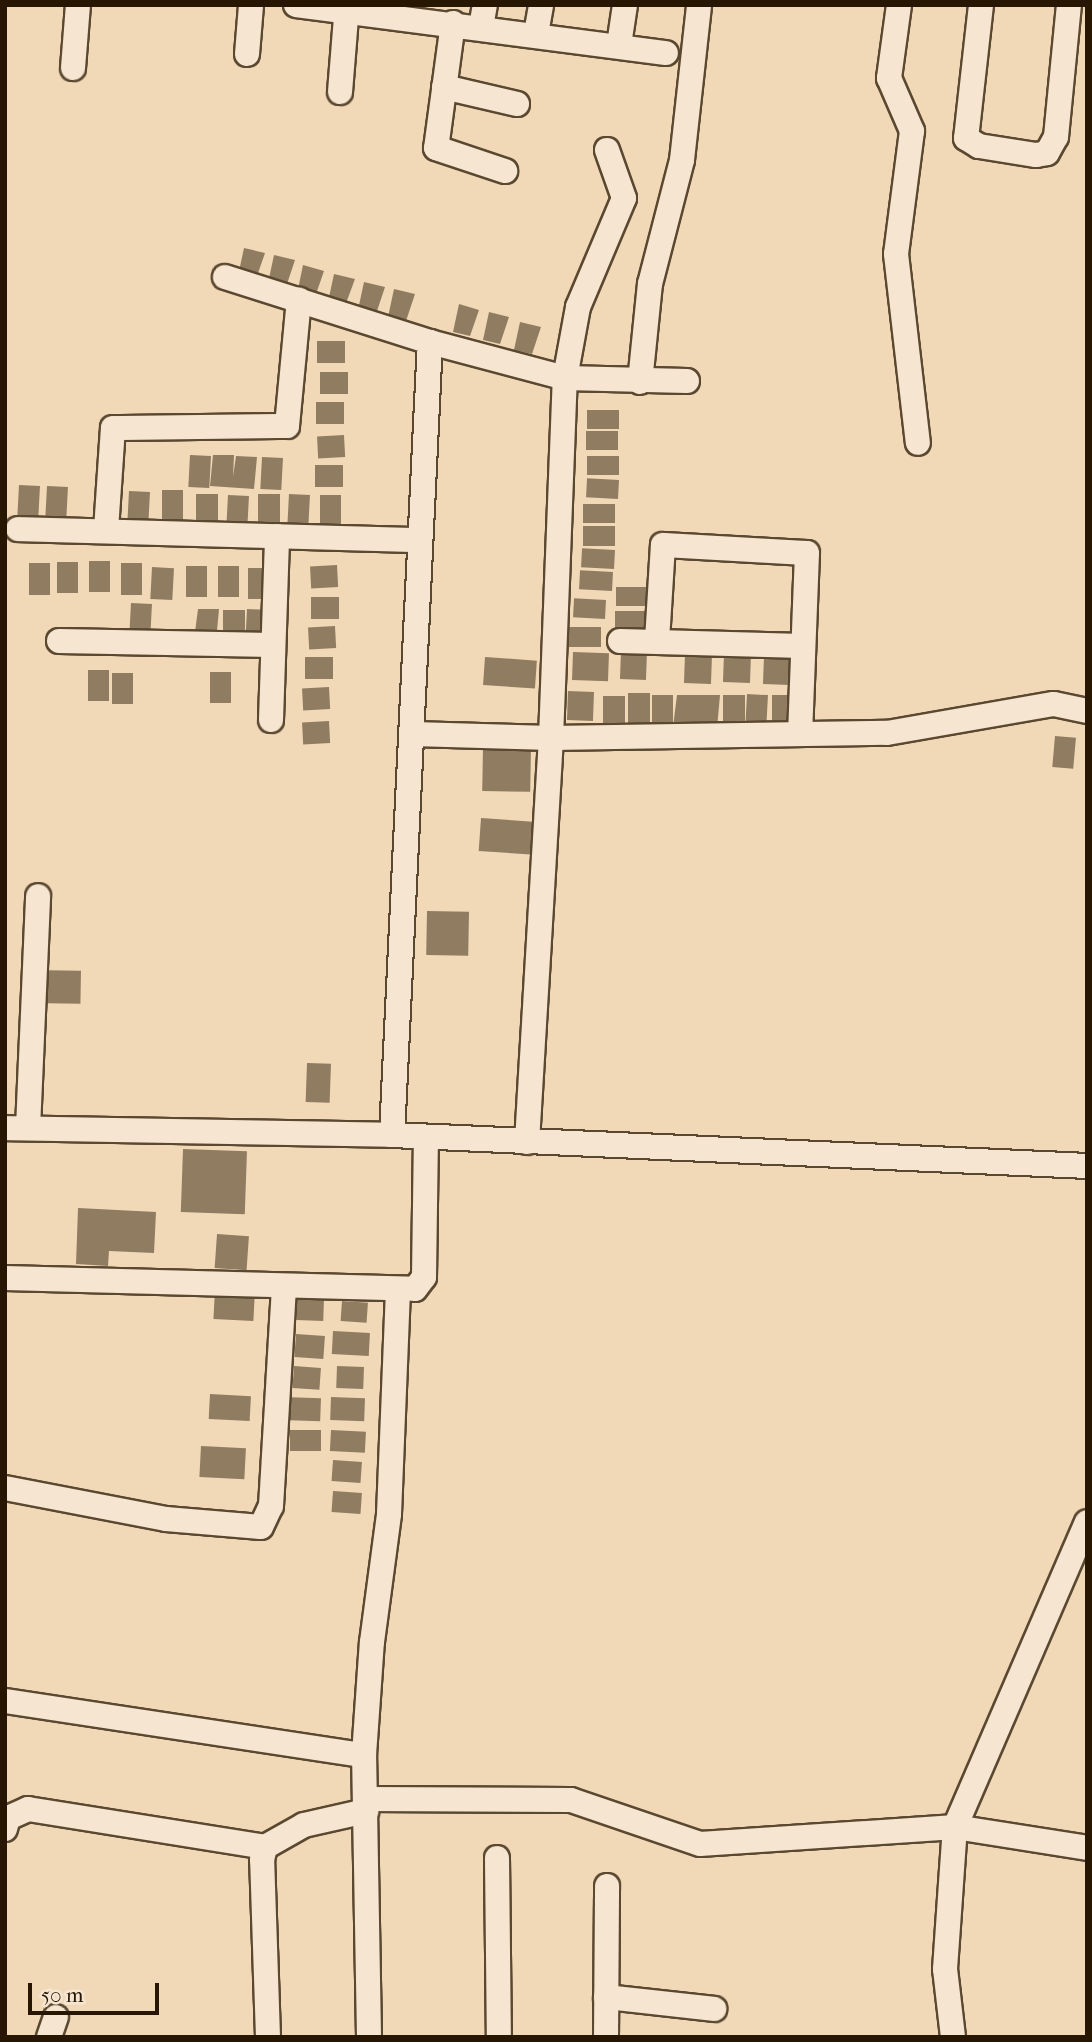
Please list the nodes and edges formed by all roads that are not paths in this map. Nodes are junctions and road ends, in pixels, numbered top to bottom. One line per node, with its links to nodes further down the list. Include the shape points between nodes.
1 (78, 5): 17 (street)
2 (251, 5): 16 (street)
3 (296, 5): 9 (street)
4 (541, 5): 13 (street)
5 (625, 5): 14 (street)
6 (699, 5): 28 (street, via 682,160 650,284)
7 (900, 5): 29 (street, via 890,78 912,131 896,254)
8 (981, 5): 10 (street, via 965,138 979,146 1036,155 1047,153 1056,136)
9 (347, 8): 12 (street); 19 (street)
10 (1075, 10)
11 (483, 16): 12 (street); 13 (street)
12 (453, 23): 18 (street)
13 (536, 34): 14 (street)
14 (619, 45): 15 (street)
15 (666, 53)
16 (247, 54)
17 (73, 68)
18 (444, 87): 20 (street); 22 (street, via 438,151)
19 (340, 92)
20 (517, 104)
21 (607, 150): 26 (street, via 624,198 578,307)
22 (505, 171)
23 (225, 276): 24 (street)
24 (299, 300): 25 (street); 31 (street, via 287,426 113,428)
25 (430, 342): 26 (street); 33 (street)
26 (565, 378): 28 (street); 43 (street)
27 (687, 381): 28 (street)
28 (640, 382)
29 (918, 443)
30 (18, 529): 31 (street)
31 (107, 530): 32 (street)
32 (278, 536): 33 (street); 37 (street)
33 (419, 540): 42 (street)
34 (657, 640): 36 (street); 38 (street); 38 (street, via 660,550 669,543 807,553)
35 (59, 641): 37 (street)
36 (620, 641)
37 (273, 645): 40 (street)
38 (803, 646): 41 (street)
39 (1087, 711): 41 (street, via 1054,704 909,732)
40 (271, 720)
41 (800, 732): 43 (street)
42 (413, 734): 43 (street); 46 (street)
43 (551, 738): 48 (street)
44 (38, 896): 45 (street)
45 (17, 1128): 46 (street)
46 (392, 1135): 47 (street)
47 (426, 1137): 48 (street); 52 (street, via 424,1277 415,1289)
48 (527, 1142): 49 (street)
49 (1087, 1166)
50 (5, 1278): 51 (street)
51 (284, 1289): 52 (street); 53 (street, via 271,1506 261,1527 166,1519)
52 (398, 1291): 56 (street, via 388,1514)
53 (5, 1488)
54 (1087, 1522): 58 (street)
55 (5, 1701): 56 (street)
56 (364, 1755): 57 (street)
57 (366, 1805): 58 (street, via 571,1800 700,1844); 60 (street, via 304,1825); 67 (street)
58 (955, 1827): 61 (street); 70 (street, via 945,1969)
59 (5, 1829): 60 (street, via 8,1818 29,1809)
60 (265, 1847): 66 (street)
61 (1087, 1848)
62 (497, 1858): 68 (street)
63 (607, 1886): 64 (street)
64 (606, 1997): 65 (street); 69 (street)
65 (714, 2009)
66 (268, 2037)
67 (369, 2037)
68 (499, 2037)
69 (606, 2037)
70 (953, 2037)

